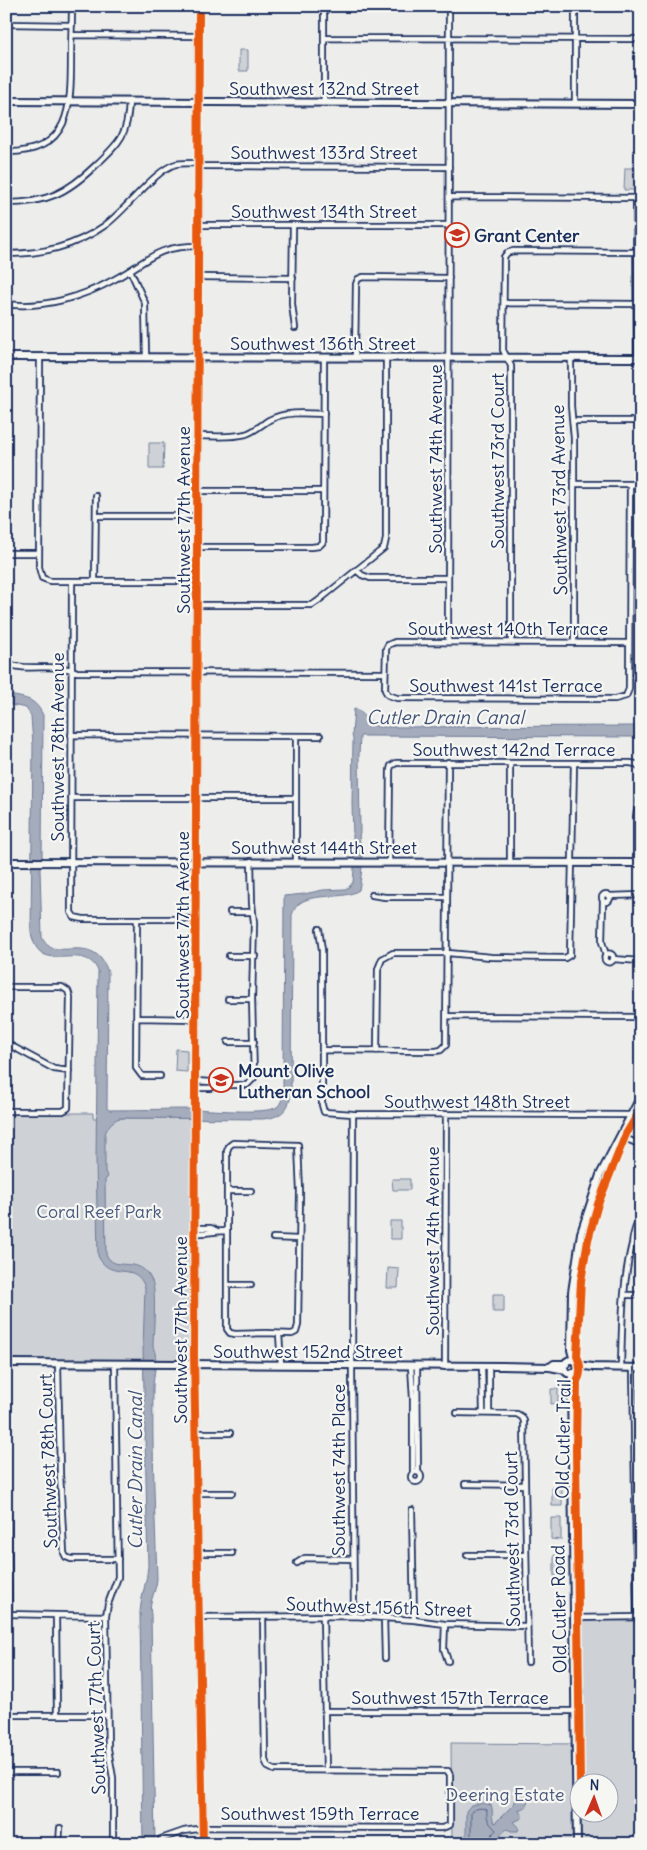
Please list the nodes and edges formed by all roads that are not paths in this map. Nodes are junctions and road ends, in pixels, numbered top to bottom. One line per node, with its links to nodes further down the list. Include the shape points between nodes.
1 (72, 6): 7 (street)
2 (199, 6): 9 (street, Southwest 77th Avenue)
3 (324, 6): 10 (street)
4 (450, 6): 11 (street, Southwest 74th Avenue)
5 (575, 6): 13 (street)
6 (6, 24): 7 (street)
7 (72, 25): 8 (street)
8 (72, 35): 9 (street); 15 (street)
9 (199, 36): 17 (street, Southwest 77th Avenue)
10 (324, 38): 11 (street); 18 (street)
11 (449, 39): 13 (street); 19 (street, Southwest 74th Avenue)
12 (641, 39): 13 (street)
13 (575, 40): 20 (street)
14 (6, 102): 15 (street, Southwest 132nd Street)
15 (70, 102): 16 (street, Southwest 132nd Street); 22 (street, via 65,122 53,137 34,150)
16 (129, 102): 17 (street, Southwest 132nd Street); 27 (street, via 121,139 77,183 41,200)
17 (199, 102): 18 (street, Southwest 132nd Street); 23 (street, Southwest 77th Avenue)
18 (324, 102): 19 (street, Southwest 132nd Street)
19 (449, 103): 20 (street, Southwest 132nd Street); 24 (street, Southwest 74th Avenue)
20 (574, 103): 21 (street, Southwest 132nd Street)
21 (641, 104)
22 (6, 152)
23 (199, 164): 24 (street, Southwest 133rd Street); 28 (street, Southwest 77th Avenue); 33 (street, via 178,164 164,170 111,221 80,240 44,252)
24 (449, 167): 25 (street, Southwest 74th Avenue)
25 (449, 197): 26 (street); 30 (street, Southwest 74th Avenue)
26 (639, 198): 32 (street)
27 (6, 203)
28 (199, 225): 29 (street, Southwest 134th Street); 31 (street, Southwest 77th Avenue)
29 (293, 225): 30 (street, Southwest 134th Street); 36 (street)
30 (449, 225): 37 (street, Southwest 74th Avenue)
31 (199, 246): 34 (street, via 167,248); 35 (street, Southwest 77th Avenue)
32 (637, 252): 38 (street, Southwest 73rd Court, via 507,253 504,259); 40 (street)
33 (6, 254)
34 (130, 270): 39 (street, via 104,285 67,298 37,304); 44 (street, via 145,303)
35 (199, 277): 36 (street); 45 (street, Southwest 77th Avenue)
36 (292, 278): 41 (street)
37 (449, 278): 47 (street, via 358,279); 49 (street, Southwest 74th Avenue)
38 (504, 303): 40 (street); 50 (street, Southwest 73rd Court, via 503,350)
39 (6, 304)
40 (637, 304): 52 (street)
41 (295, 328)
42 (6, 356): 43 (street, Southwest 136th Street)
43 (40, 357): 44 (street, Southwest 136th Street); 67 (street)
44 (146, 357): 45 (street, Southwest 136th Street)
45 (198, 358): 46 (street, Southwest 136th Street); 56 (street, Southwest 77th Avenue)
46 (324, 358): 47 (street, Southwest 136th Street); 53 (street)
47 (355, 358): 48 (street, Southwest 136th Street)
48 (386, 358): 49 (street, Southwest 136th Street); 68 (street, via 385,545)
49 (449, 358): 50 (street, Southwest 136th Street); 69 (street, Southwest 74th Avenue)
50 (507, 358): 51 (street, Southwest 136th Street); 75 (street, Southwest 73rd Court, via 512,366)
51 (571, 358): 52 (street, Southwest 136th Street); 54 (street, Southwest 73rd Avenue)
52 (639, 358)
53 (324, 414): 56 (street, via 280,416 237,436); 61 (street)
54 (572, 421): 55 (street); 57 (street, Southwest 73rd Avenue)
55 (641, 422)
56 (198, 436): 60 (street, Southwest 77th Avenue)
57 (574, 484): 58 (street); 76 (street, Southwest 73rd Avenue)
58 (630, 484): 59 (street); 77 (street)
59 (641, 484)
60 (198, 491): 61 (street); 64 (street, Southwest 77th Avenue)
61 (323, 491): 65 (street, via 322,544 307,547)
62 (96, 496): 63 (street)
63 (96, 516): 64 (street); 71 (street)
64 (198, 516): 65 (street, Southwest 77th Avenue)
65 (198, 547): 72 (street, Southwest 77th Avenue)
66 (6, 553): 67 (street)
67 (40, 553): 70 (street, via 39,570 44,579)
68 (356, 570): 69 (street, via 370,578); 73 (street, via 310,605)
69 (448, 578): 74 (street, Southwest 74th Avenue)
70 (72, 581): 71 (street); 79 (street, Southwest 78th Avenue)
71 (95, 581): 72 (street)
72 (198, 581): 73 (street, Southwest 77th Avenue)
73 (198, 605): 80 (street, Southwest 77th Avenue)
74 (448, 642): 75 (street, Southwest 140th Terrace); 81 (street, Southwest 140th Terrace, via 393,642 386,649)
75 (511, 642): 76 (street, Southwest 140th Terrace)
76 (574, 642): 77 (street, Southwest 140th Terrace)
77 (629, 643): 81 (street, Southwest 141st Terrace, via 629,691 616,699 394,698 385,690)
78 (6, 664): 79 (street, via 21,668 66,667)
79 (71, 670): 80 (street); 82 (street, Southwest 78th Avenue)
80 (197, 672): 81 (street); 83 (street, Southwest 77th Avenue)
81 (385, 673)
82 (71, 735): 83 (street); 91 (street, Southwest 78th Avenue)
83 (197, 735): 84 (street); 92 (street, Southwest 77th Avenue)
84 (296, 736): 85 (street); 93 (street)
85 (320, 736)
86 (448, 762): 87 (street, Southwest 142nd Terrace); 99 (street, Southwest 142nd Terrace, via 401,762 391,766); 101 (street)
87 (510, 762): 88 (street, Southwest 142nd Terrace); 100 (street)
88 (574, 763): 89 (street, Southwest 142nd Terrace, via 630,762); 102 (street)
89 (639, 766)
90 (641, 790): 103 (street, via 636,816)
91 (71, 798): 92 (street); 96 (street, Southwest 78th Avenue)
92 (197, 798): 93 (street); 97 (street, Southwest 77th Avenue)
93 (296, 798): 98 (street)
94 (252, 861): 97 (street, Southwest 144th Street); 98 (street, Southwest 144th Street); 108 (street)
95 (6, 862): 96 (street, Southwest 144th Street)
96 (70, 862): 97 (street, Southwest 144th Street); 109 (street, Southwest 78th Avenue, via 70,908 74,917)
97 (196, 862): 110 (street, Southwest 77th Avenue)
98 (296, 862): 99 (street, Southwest 144th Street)
99 (389, 862): 101 (street, Southwest 144th Street)
100 (510, 862): 101 (street, Southwest 144th Street); 102 (street, Southwest 144th Street)
101 (447, 863): 106 (street)
102 (572, 863): 103 (street, Southwest 144th Street); 112 (street, via 570,955 565,958 491,957)
103 (638, 863)
104 (372, 895): 106 (street)
105 (641, 895): 115 (street, via 609,896 608,901 603,901 602,942 606,955 611,954 613,959)
106 (447, 897): 112 (street)
107 (230, 912): 108 (street)
108 (253, 912): 114 (street)
109 (137, 919): 110 (street); 121 (street)
110 (197, 919): 122 (street, Southwest 77th Avenue)
111 (319, 929): 126 (street)
112 (448, 953): 119 (street); 127 (street, via 393,954 381,960 378,971)
113 (229, 956): 114 (street)
114 (254, 956): 118 (street)
115 (641, 961)
116 (6, 987): 128 (street, via 66,989 70,997)
117 (228, 999): 118 (street)
118 (252, 999): 124 (street)
119 (447, 1016): 120 (street); 127 (street, via 446,1043 442,1049)
120 (641, 1017)
121 (136, 1018): 122 (street); 129 (street, via 136,1068 140,1074)
122 (196, 1019): 130 (street, Southwest 77th Avenue)
123 (228, 1042): 124 (street)
124 (254, 1042): 130 (street, via 252,1082 247,1085 215,1085 212,1082)
125 (6, 1043): 128 (street, via 54,1069)
126 (322, 1050): 127 (street); 133 (street, Southwest 148th Street, via 324,1112)
127 (377, 1051)
128 (69, 1071): 132 (street, via 67,1110)
129 (160, 1076)
130 (196, 1085): 141 (street, Southwest 77th Avenue)
131 (641, 1096): 135 (street, Old Cutler Road)
132 (6, 1111)
133 (353, 1114): 134 (street, Southwest 148th Street); 155 (street, Southwest 74th Place)
134 (446, 1115): 135 (street, Southwest 148th Street); 158 (street, Southwest 74th Avenue)
135 (630, 1115): 136 (street, Old Cutler Road)
136 (620, 1136): 137 (street); 159 (street, Old Cutler Road, via 596,1184 581,1233 572,1292)
137 (641, 1145)
138 (227, 1191): 139 (street); 142 (street); 144 (street, via 227,1151 233,1143 298,1145)
139 (252, 1191)
140 (641, 1218): 147 (street, via 630,1250)
141 (195, 1231): 142 (street, via 211,1228); 153 (street, Southwest 77th Avenue)
142 (227, 1231): 145 (street)
143 (274, 1238): 144 (street)
144 (298, 1239): 149 (street, via 298,1324 296,1332)
145 (227, 1285): 146 (street); 149 (street, via 229,1332)
146 (251, 1285)
147 (624, 1295): 148 (street); 160 (street)
148 (641, 1295)
149 (279, 1334): 154 (street)
150 (6, 1363): 151 (street, Southwest 152nd Street)
151 (58, 1363): 152 (street, Southwest 152nd Street); 178 (street, Southwest 78th Court, via 62,1546 66,1557 72,1559)
152 (115, 1364): 153 (street, Southwest 152nd Street); 178 (street, Southwest 77th Court)
153 (194, 1365): 154 (street, Southwest 152nd Street); 166 (street, Southwest 77th Avenue)
154 (279, 1365): 155 (street, Southwest 152nd Street)
155 (352, 1366): 156 (street, Southwest 152nd Street); 179 (street, Southwest 74th Place)
156 (414, 1366): 158 (street, Southwest 152nd Street); 168 (street)
157 (486, 1366): 158 (street, Southwest 152nd Street); 159 (street, Southwest 152nd Street); 164 (street)
158 (445, 1367)
159 (571, 1367): 160 (street, Southwest 152nd Street); 190 (street, Old Cutler Road)
160 (621, 1367): 161 (street, Southwest 152nd Street)
161 (633, 1368): 162 (street, Southwest 152nd Street); 189 (street)
162 (641, 1368)
163 (457, 1413): 164 (street)
164 (486, 1413): 170 (street, Southwest 73rd Court, via 521,1416 524,1423)
165 (6, 1423): 181 (street)
166 (196, 1433): 167 (street); 171 (street, Southwest 77th Avenue)
167 (230, 1433)
168 (415, 1473)
169 (465, 1484): 170 (street)
170 (525, 1484): 177 (street, Southwest 73rd Court)
171 (197, 1493): 172 (street); 174 (street, Southwest 77th Avenue)
172 (232, 1493)
173 (412, 1510): 191 (street)
174 (198, 1552): 175 (street); 185 (street, Southwest 77th Avenue)
175 (232, 1553)
176 (467, 1555): 177 (street)
177 (526, 1555): 193 (street, Southwest 73rd Court)
178 (118, 1559): 183 (street, Southwest 77th Court, via 117,1582)
179 (353, 1559): 180 (street, via 305,1558); 184 (street, Southwest 74th Place)
180 (296, 1562)
181 (8, 1614): 182 (street)
182 (56, 1615): 183 (street); 200 (street)
183 (106, 1616): 201 (street, Southwest 77th Court)
184 (354, 1616): 187 (street, Southwest 156th Street); 188 (street, Southwest 156th Street)
185 (199, 1617): 186 (street, Southwest 156th Street); 206 (street, Southwest 77th Avenue)
186 (263, 1617): 187 (street, Southwest 156th Street); 202 (street, via 265,1761 268,1768 274,1770)
187 (324, 1617): 197 (street)
188 (384, 1617): 191 (street, Southwest 156th Street); 194 (street)
189 (639, 1617): 190 (street)
190 (574, 1618): 198 (street, Old Cutler Road)
191 (414, 1620): 192 (street, Southwest 156th Street)
192 (445, 1624): 193 (street, Southwest 156th Street); 195 (street, via 444,1649)
193 (527, 1626): 196 (street, Southwest 73rd Court)
194 (385, 1658)
195 (448, 1661)
196 (528, 1662)
197 (325, 1711): 198 (street, Southwest 157th Terrace); 202 (street)
198 (575, 1711): 211 (street, Old Cutler Road)
199 (6, 1715): 200 (street)
200 (57, 1715): 201 (street)
201 (107, 1715): 209 (street, Southwest 77th Court)
202 (326, 1770): 206 (street, Southwest 159th Terrace, via 448,1771 450,1824 444,1828)
203 (6, 1772): 204 (street)
204 (58, 1772)
205 (60, 1828): 208 (street)
206 (202, 1828): 207 (street, Southwest 159th Terrace); 210 (street, Southwest 77th Avenue)
207 (161, 1839)
208 (59, 1844)
209 (114, 1844)
210 (203, 1844)
211 (577, 1844)

